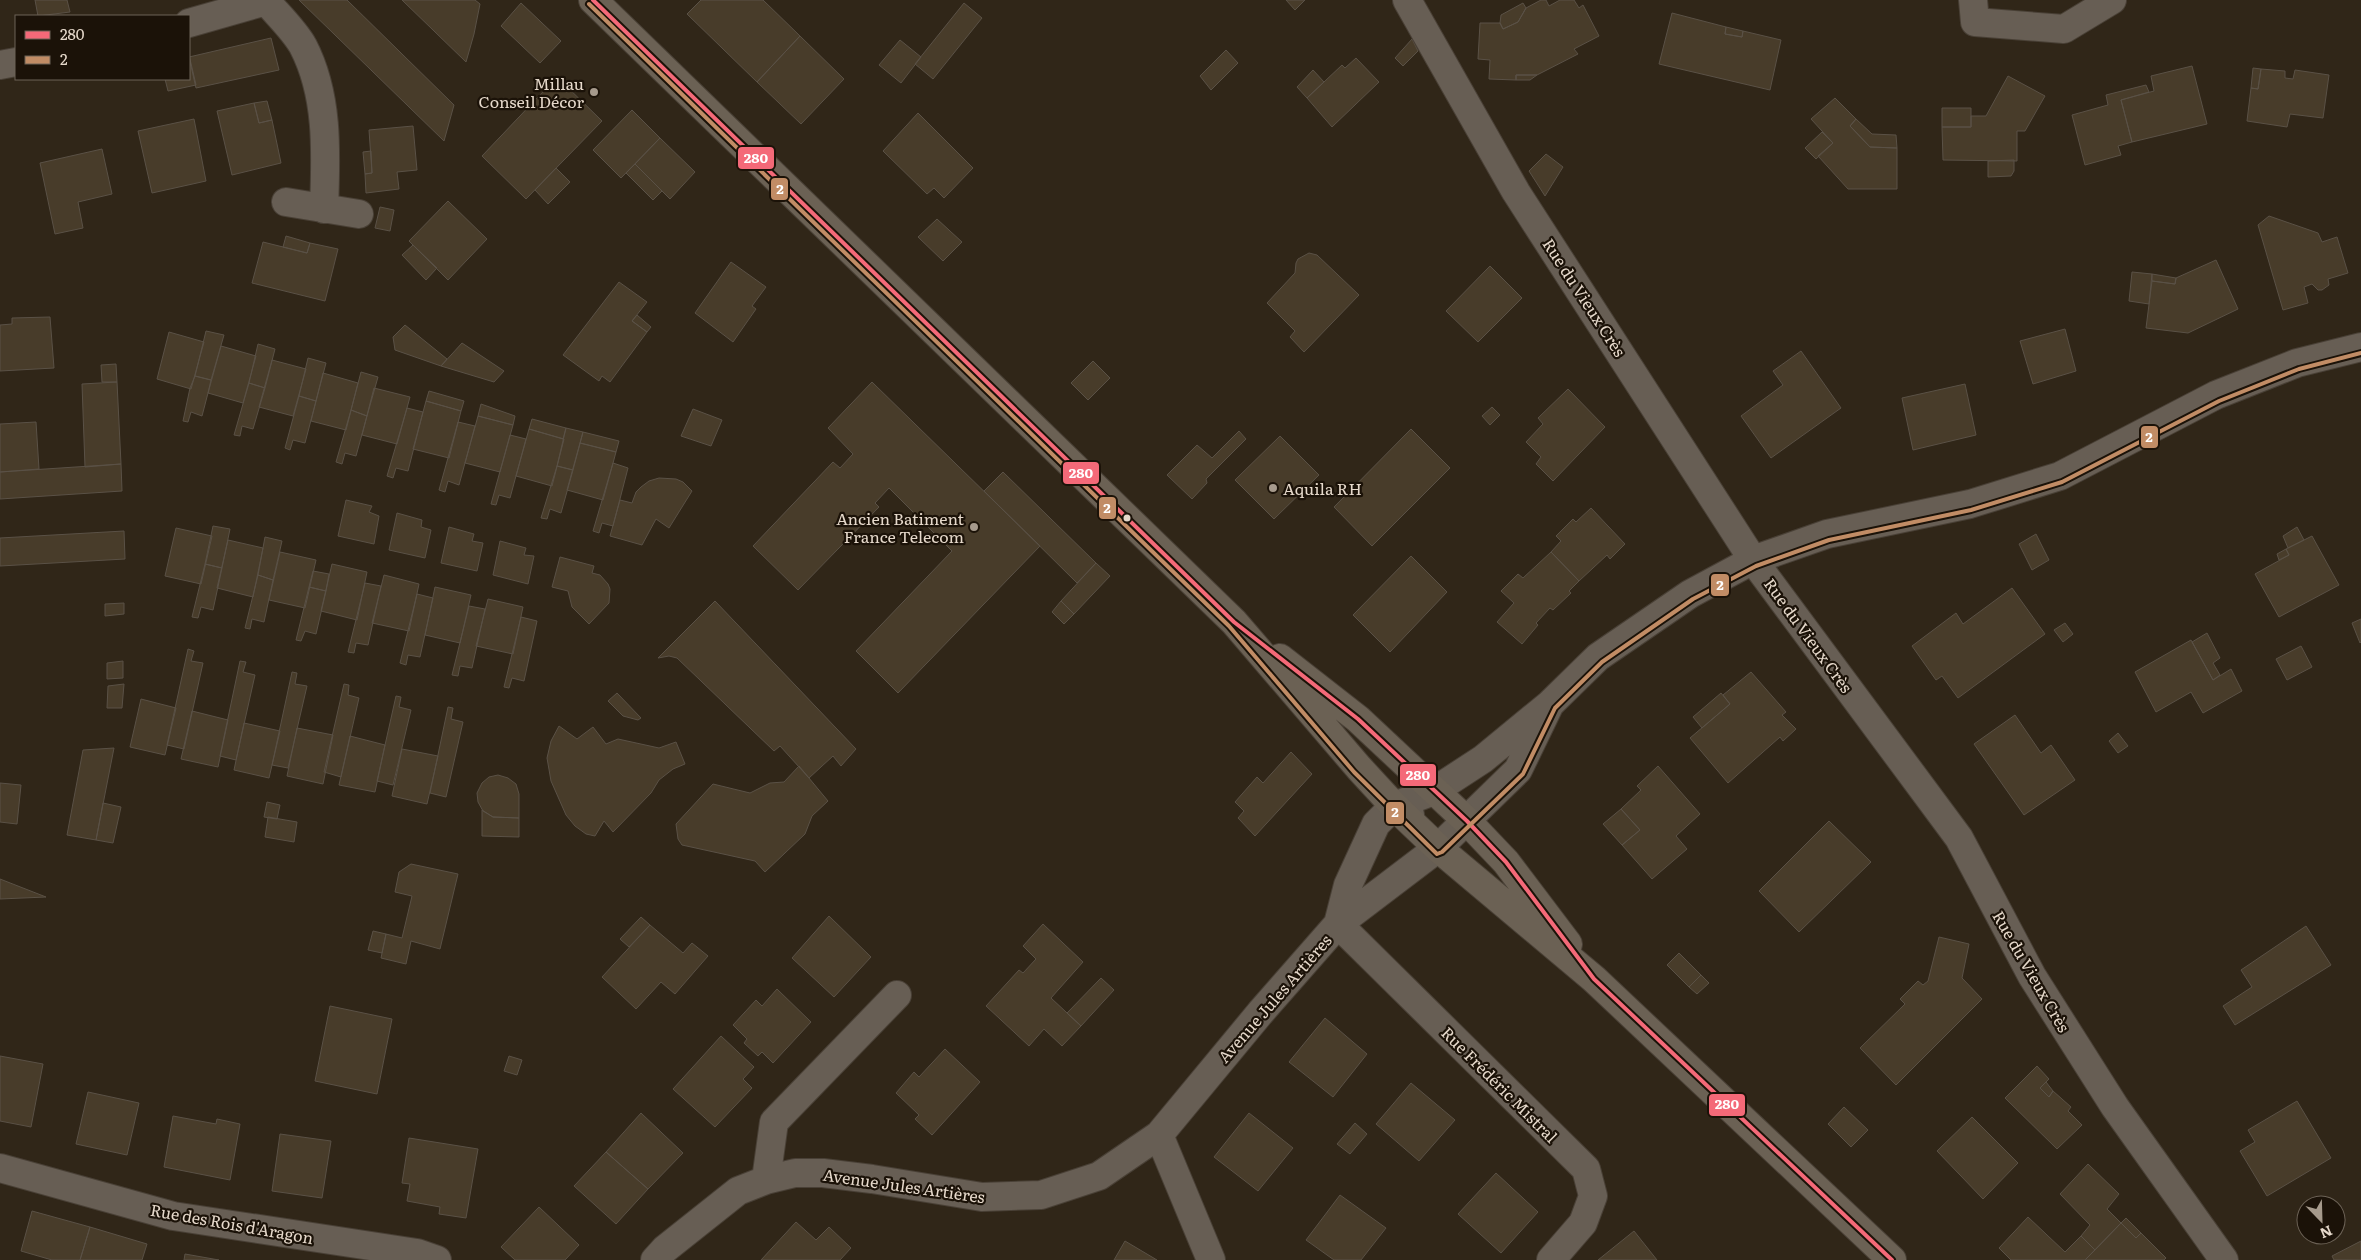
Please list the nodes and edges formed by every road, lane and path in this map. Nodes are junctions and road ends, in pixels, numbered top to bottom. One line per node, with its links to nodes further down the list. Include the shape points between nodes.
1 (593, 0): 13 (main road)
2 (1407, 0): 12 (street, Rue du Vieux Crès, via 1516,192)
3 (1973, 0): 4 (street, via 1975,22 2064,29)
4 (2112, 0)
5 (190, 23): 9 (street, via 266,1 302,45 321,96 326,155)
6 (15, 62): 7 (street)
7 (0, 65)
8 (286, 202): 9 (street)
9 (324, 208): 10 (street)
10 (359, 214)
11 (2361, 347): 12 (street, via 2297,363 2216,395 2060,476 1970,504 1827,534)
12 (1753, 560): 14 (street, via 1690,594 1598,657); 28 (street, Rue du Vieux Crès, via 1959,838 2032,976 2115,1107)
13 (1234, 622): 15 (main road, via 1358,719); 15 (main road, via 1359,768)
14 (1550, 704): 15 (street, Avenue Jules Artières, via 1482,759); 16 (street, Avenue Jules Artières, via 1518,770)
15 (1415, 798): 16 (main road); 16 (main road); 17 (street, Avenue Jules Artières, via 1376,824 1348,885)
16 (1452, 835): 17 (street, Avenue Jules Artières); 18 (main road); 18 (main road, via 1506,862)
17 (1338, 924): 20 (street, Avenue Jules Artières); 26 (street, Rue Frédéric Mistral, via 1586,1169 1593,1196 1583,1223)
18 (1594, 979): 27 (main road)
19 (897, 995): 22 (street, via 774,1122)
20 (1159, 1135): 22 (street, Avenue Jules Artières, via 1099,1176 1041,1195 982,1197 823,1173 795,1173); 25 (street)
21 (0, 1168): 23 (street, Rue des Rois d'Aragon, via 173,1216 417,1252)
22 (766, 1180): 24 (street, Avenue Jules Artières, via 738,1191)
23 (437, 1260)
24 (655, 1260)
25 (1211, 1260)
26 (1551, 1260)
27 (1892, 1260)
28 (2224, 1260)

